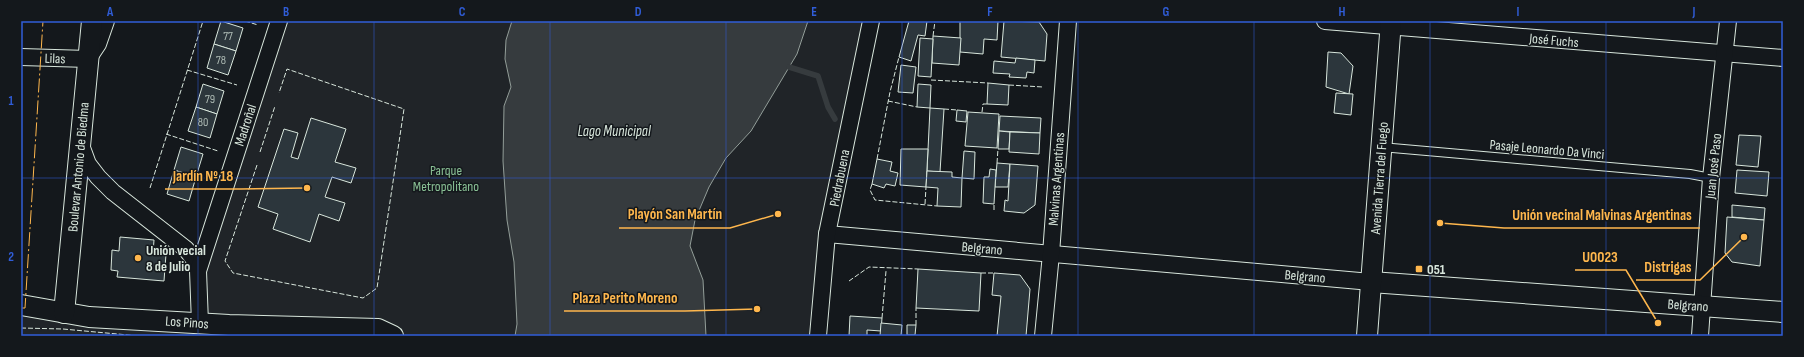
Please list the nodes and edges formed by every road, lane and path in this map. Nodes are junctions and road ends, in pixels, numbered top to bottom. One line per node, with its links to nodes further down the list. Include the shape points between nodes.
1 (92, 21): 12 (street, Boulevar Antonio de Biedma)
2 (106, 21): 12 (street, via 98,44)
3 (279, 21): 18 (street, Madroñal)
4 (871, 21): 16 (street, Piedrabuena)
5 (1068, 21): 17 (street, Malvinas Argentinas)
6 (1325, 21): 8 (street, José Fuchs)
7 (1728, 21): 9 (street, Juan José Paso)
8 (1391, 23): 9 (street, José Fuchs); 14 (street, Avenida Tierra del Fuego)
9 (1726, 55): 11 (street, José Fuchs); 15 (street, Juan José Paso)
10 (21, 57): 12 (street, Lilas)
11 (1783, 58)
12 (88, 59): 13 (street, Boulevar Antonio de Biedma)
13 (80, 143): 18 (street, via 88,164 98,177 113,192 186,249); 23 (street, Boulevar Antonio de Biedma)
14 (1381, 147): 15 (lane, Pasaje Leonardo Da Vinci, via 1690,174); 19 (street, Avenida Tierra del Fuego)
15 (1711, 178): 21 (street, Juan José Paso)
16 (827, 234): 17 (street, Belgrano); 26 (street, Piedrabuena)
17 (1051, 254): 19 (street, Belgrano); 27 (street, Malvinas Argentinas)
18 (199, 266): 24 (street, Madroñal)
19 (1370, 282): 21 (street, Belgrano); 28 (street, Avenida Tierra del Fuego)
20 (21, 305): 23 (street, Los Pinos)
21 (1702, 306): 22 (street, Belgrano); 29 (street, Juan José Paso)
22 (1783, 312)
23 (64, 313): 24 (street, Los Pinos, via 89,317)
24 (200, 323): 25 (street, Los Pinos)
25 (386, 332)
26 (818, 336)
27 (1043, 336)
28 (1367, 336)
29 (1700, 336)

